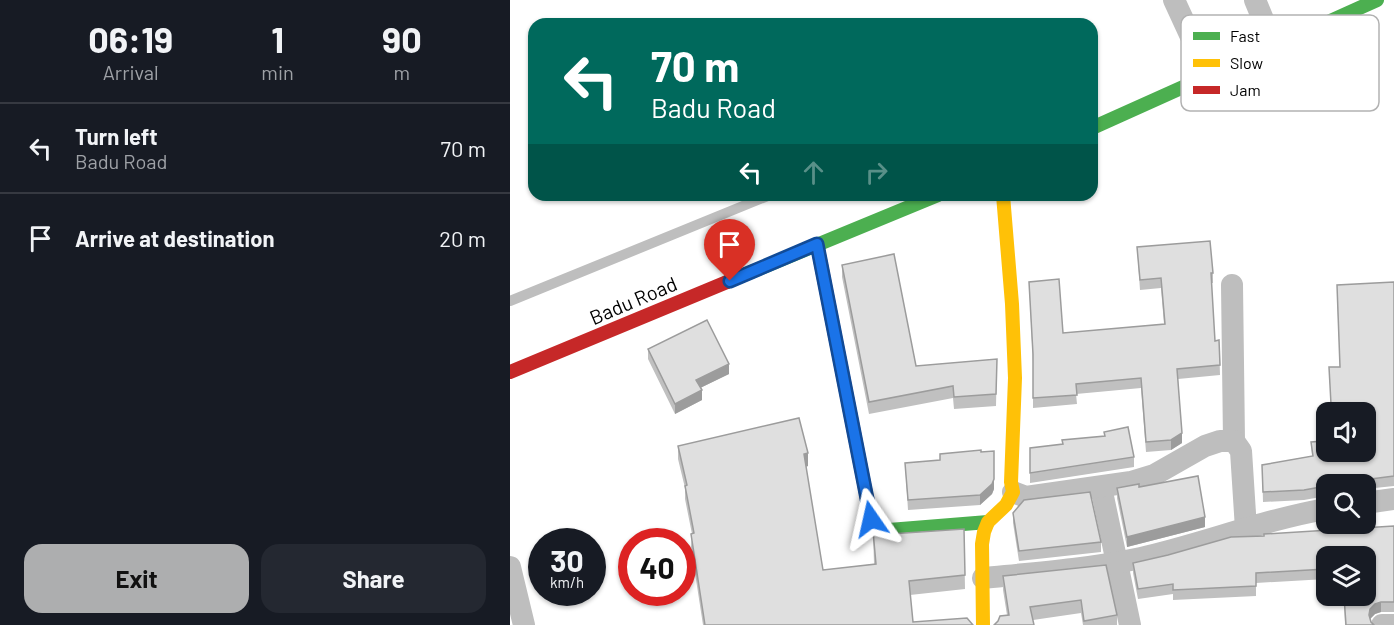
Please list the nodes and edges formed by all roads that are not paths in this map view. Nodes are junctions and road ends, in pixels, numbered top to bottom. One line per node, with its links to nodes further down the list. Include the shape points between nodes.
1 (1174, 0): 4 (street)
2 (1255, 0): 5 (street)
3 (1377, 0): 6 (street)
4 (1181, 15)
5 (1261, 15)
6 (1343, 15)
7 (1181, 88): 8 (street)
8 (1098, 125)
9 (755, 201): 14 (lane)
10 (923, 201): 12 (street, Badu Road)
11 (1003, 201): 18 (street, via 1014,338)
12 (817, 244): 15 (street, Badu Road); 22 (street, via 871,519 878,527 889,530)
13 (1232, 285): 16 (street)
14 (510, 301)
15 (510, 372)
16 (1234, 441): 17 (street, via 1205,446 1143,479); 23 (street, via 1241,451)
17 (1101, 487): 18 (street, via 1026,497); 24 (street)
18 (1013, 492): 22 (street)
19 (1394, 500): 20 (street)
20 (1376, 502)
21 (1316, 511): 23 (street)
22 (988, 522): 26 (street, via 982,544)
23 (1246, 530): 24 (street)
24 (1117, 562): 26 (street); 29 (street)
25 (510, 567): 27 (street)
26 (983, 578): 28 (street)
27 (524, 625)
28 (983, 625)
29 (1130, 625)
30 (1382, 625): 31 (street)
31 (1394, 625)

